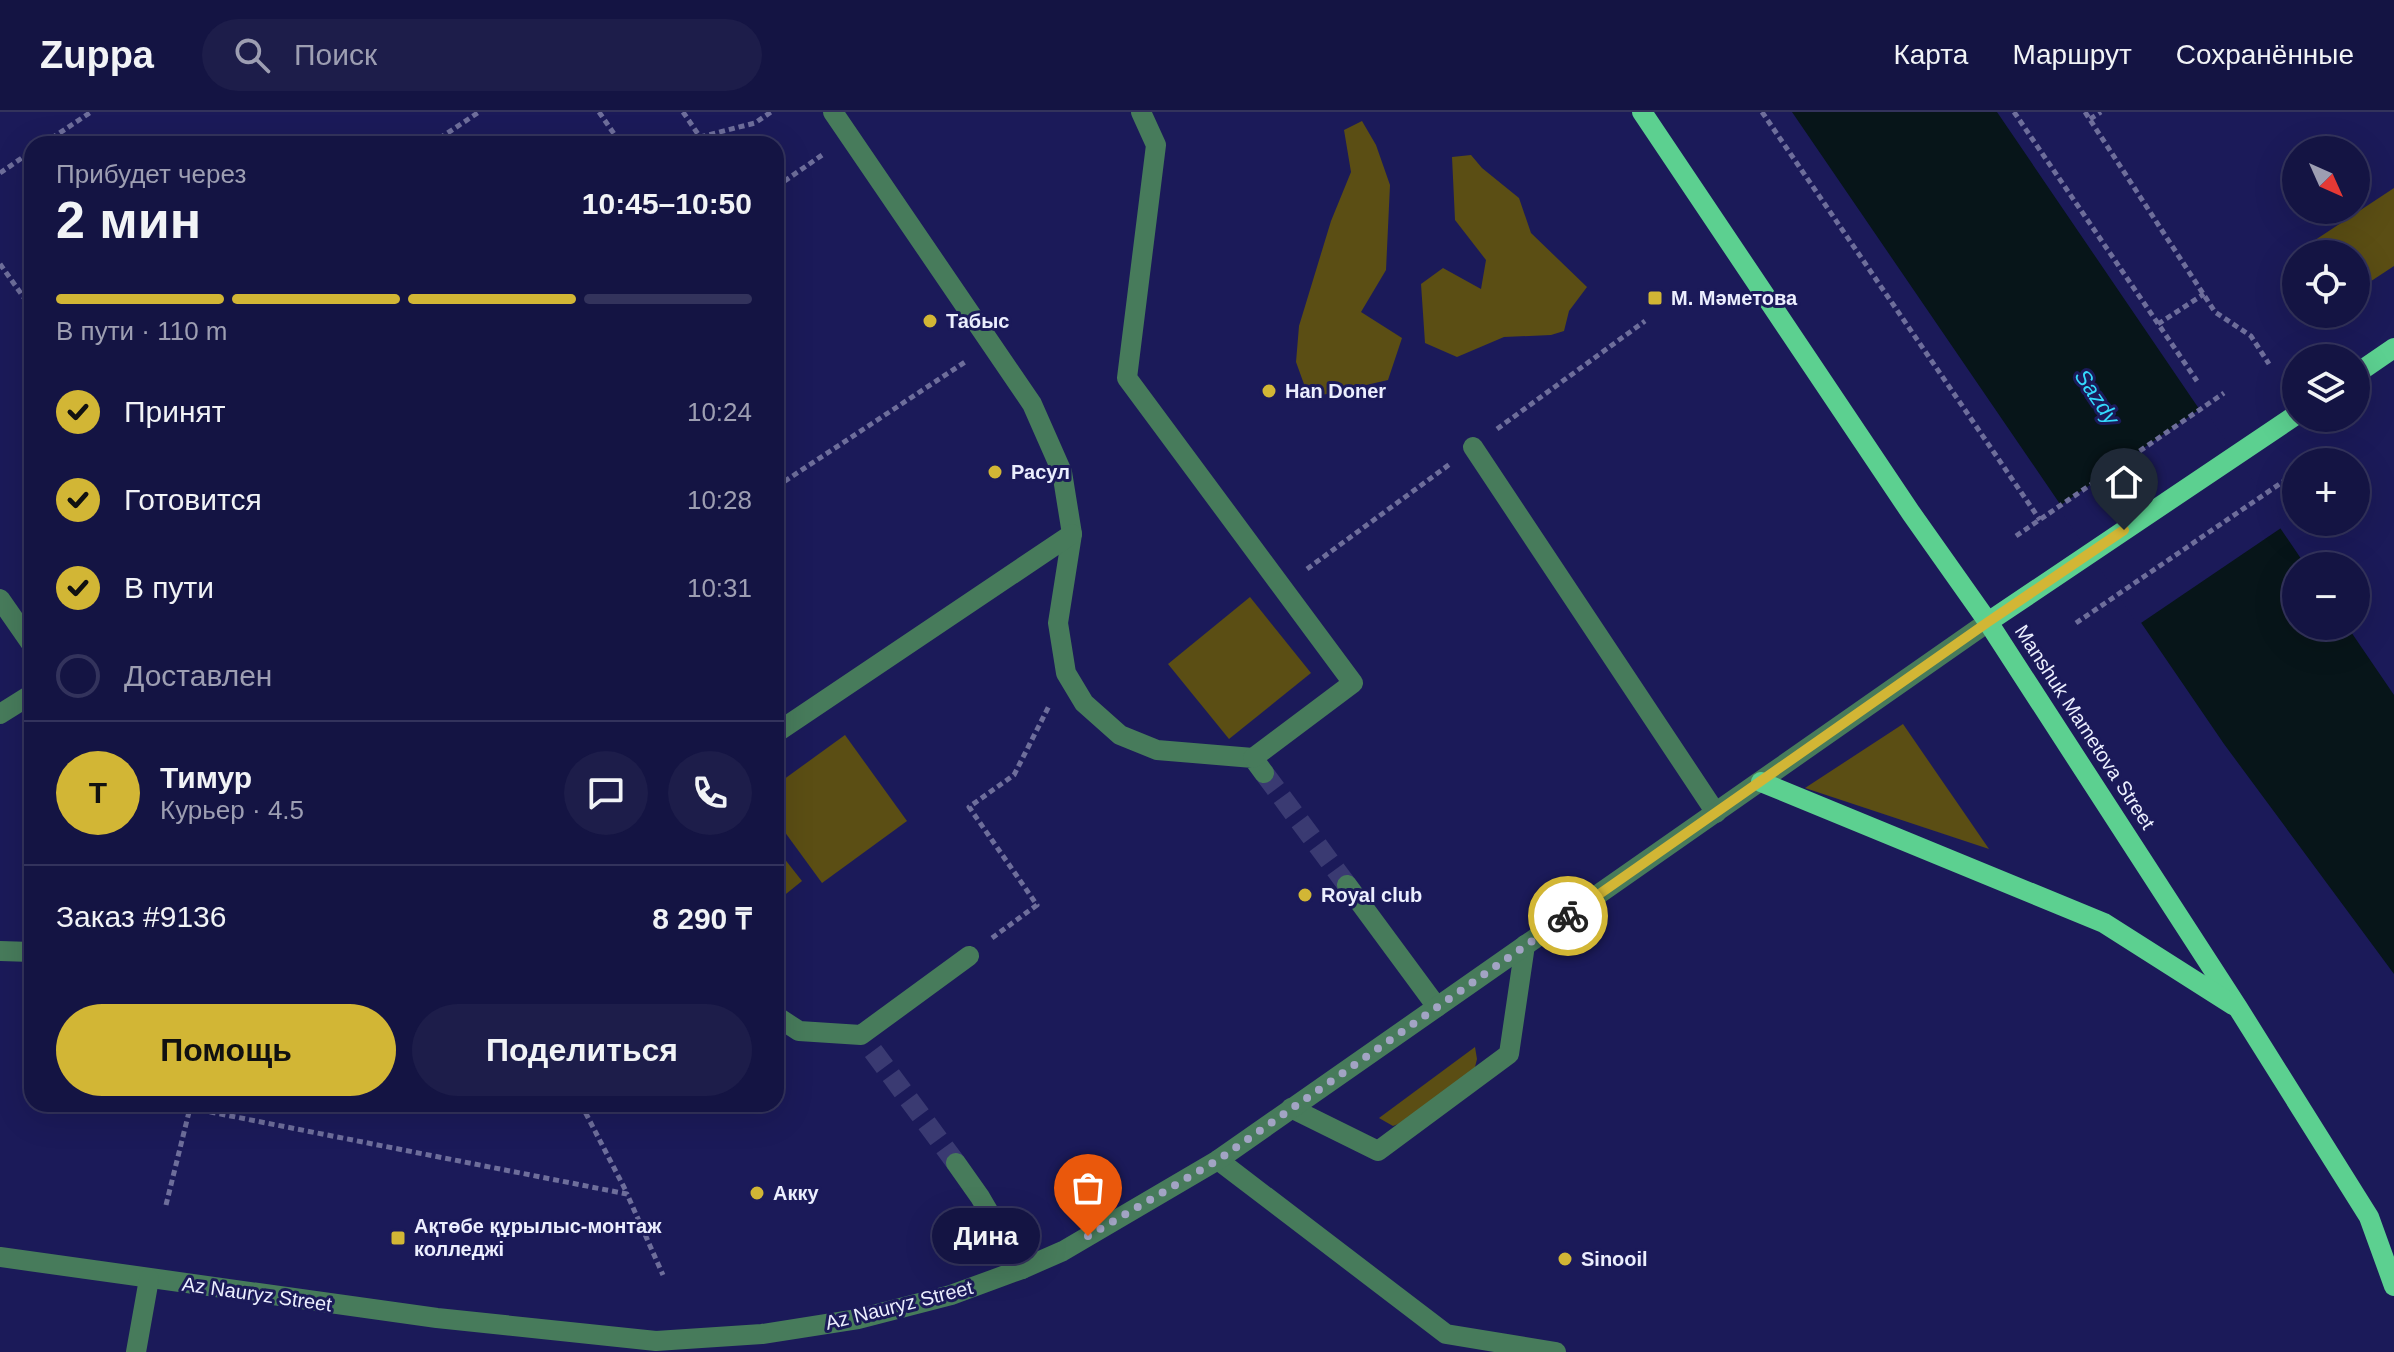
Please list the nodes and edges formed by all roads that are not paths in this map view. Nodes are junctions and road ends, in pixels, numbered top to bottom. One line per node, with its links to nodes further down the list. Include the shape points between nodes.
1 (833, 112): 8 (street, via 1032,404 1062,472)
2 (1141, 112): 8 (street, via 1156,145 1127,378 1353,683 1258,766 1157,750 1120,735 1084,703 1066,673 1058,623)
3 (1642, 112): 10 (main road, Manshuk Mametova Street)
4 (2394, 348): 5 (main road)
5 (2370, 364)
6 (2282, 424): 10 (main road)
7 (1473, 447): 16 (street)
8 (1072, 534): 14 (street)
9 (0, 599): 11 (street)
10 (1988, 622): 15 (street, Az Nauryz Street); 23 (main road, Manshuk Mametova Street)
11 (24, 634)
12 (24, 699): 13 (street)
13 (0, 714)
14 (784, 728)
15 (1761, 782): 16 (street, Az Nauryz Street); 23 (main road, via 2104,923)
16 (1716, 813): 18 (street, Az Nauryz Street)
17 (1347, 885): 22 (street)
18 (1525, 945): 22 (street, Az Nauryz Street); 25 (street, via 1509,1054 1378,1151)
19 (0, 951): 20 (street)
20 (24, 952)
21 (969, 956): 24 (street, via 867,1043 799,1031)
22 (1437, 1007): 25 (street, Az Nauryz Street)
23 (2238, 1008): 28 (main road, Manshuk Mametova Street)
24 (784, 1021)
25 (1291, 1108): 26 (street, Az Nauryz Street)
26 (1218, 1160): 31 (street, Az Nauryz Street, via 1063,1251); 34 (street)
27 (956, 1163): 31 (street)
28 (2369, 1217): 29 (main road, Manshuk Mametova Street); 33 (main road, Manshuk Mametova Street)
29 (2394, 1242)
30 (0, 1257): 32 (street, Az Nauryz Street)
31 (1022, 1269): 32 (street, Az Nauryz Street, via 951,1295 858,1319 762,1334 656,1341)
32 (149, 1279): 36 (street)
33 (2394, 1286)
34 (1446, 1334): 35 (street); 37 (street)
35 (1544, 1351)
36 (136, 1352)
37 (1460, 1352)

